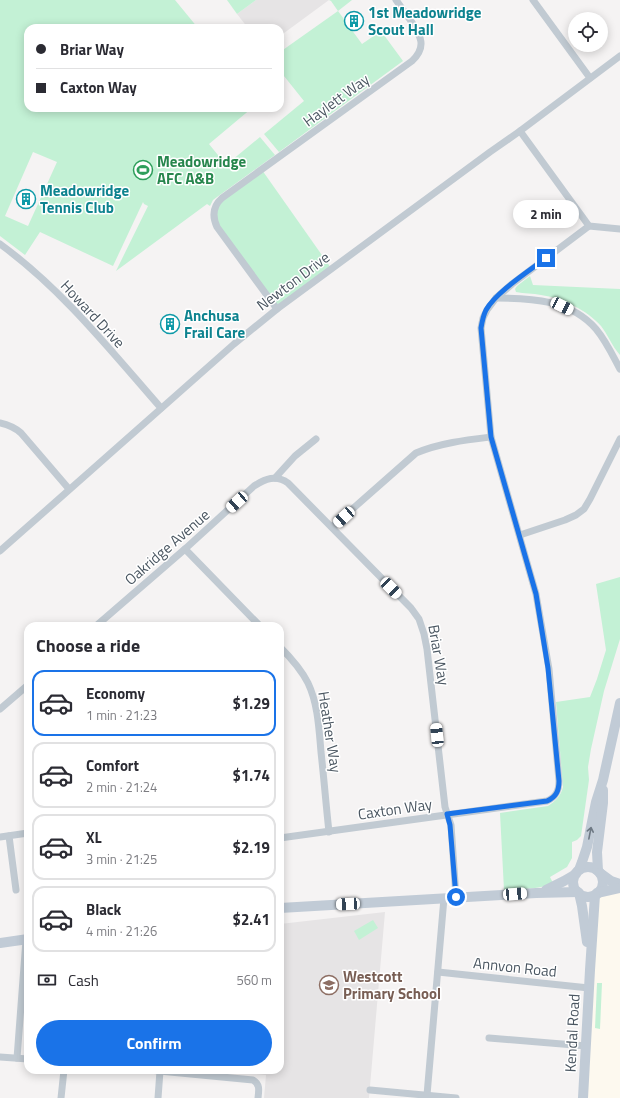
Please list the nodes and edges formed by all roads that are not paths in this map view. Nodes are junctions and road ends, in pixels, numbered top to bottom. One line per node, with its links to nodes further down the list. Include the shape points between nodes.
1 (396, 0): 10 (street, Haylett Way, via 419,33 421,40 418,55 218,202 214,209 217,227)
2 (533, 0): 4 (street)
3 (620, 56): 4 (street, Newton Drive)
4 (590, 78): 5 (street, Newton Drive)
5 (520, 131): 6 (street); 10 (street, Newton Drive)
6 (589, 226): 7 (street); 9 (street, Caxton Way)
7 (620, 229)
8 (0, 244): 12 (street, Howard Drive, via 34,271 80,316)
9 (496, 298): 11 (street, via 548,301 575,312 596,329); 14 (street, Caxton Way, via 487,310 481,328)
10 (277, 309): 12 (street, Newton Drive)
11 (620, 369)
12 (161, 408): 18 (street, Newton Drive)
13 (0, 423): 18 (street, via 15,428)
14 (491, 437): 19 (street, via 444,444 416,453); 20 (street, Caxton Way)
15 (316, 439): 17 (street, via 294,456)
16 (620, 439): 20 (street, via 584,509 565,520)
17 (275, 478): 19 (street, Briar Way, via 288,483); 21 (street, Oakridge Avenue, via 264,480 254,486)
18 (69, 489): 22 (street, Newton Drive)
19 (332, 527): 30 (street, Briar Way, via 419,618 427,650)
20 (520, 535): 30 (street, Caxton Way, via 536,594 548,668 559,787 557,794 547,801)
21 (185, 549): 23 (street, Oakridge Avenue); 24 (street)
22 (0, 551)
23 (101, 622)
24 (256, 622)
25 (284, 651): 31 (street, Heather Way, via 300,669 313,697 319,728)
26 (24, 688): 28 (street)
27 (620, 703): 29 (main road)
28 (0, 709)
29 (603, 780): 36 (main road, one-way to 29, via 586,851); 37 (main road, via 603,803 596,852)
30 (447, 814): 31 (street, Caxton Way); 44 (street, Briar Way)
31 (329, 832): 35 (street, Caxton Way)
32 (24, 834): 33 (street)
33 (9, 836): 34 (street); 40 (street)
34 (0, 837)
35 (284, 838)
36 (577, 872): 37 (main road, via 587,867); 41 (main road, via 573,882); 42 (main road, via 560,884)
37 (599, 872): 38 (main road); 43 (main road, via 603,882)
38 (620, 884)
39 (620, 888): 43 (main road)
40 (16, 890)
41 (578, 892): 42 (main road); 43 (main road, via 586,896); 49 (main road, Kendal Road)
42 (536, 893): 44 (main road)
43 (596, 894): 49 (main road, Kendal Road)
44 (456, 897): 45 (main road)
45 (444, 898): 46 (main road); 50 (street)
46 (284, 908)
47 (24, 940): 48 (main road)
48 (0, 943)
49 (590, 970): 52 (main road, Kendal Road)
50 (438, 972): 52 (street, Annvon Road); 62 (street)
51 (24, 975): 56 (street)
52 (589, 988): 54 (main road, Kendal Road)
53 (489, 1038): 54 (street)
54 (586, 1046): 68 (main road, Kendal Road)
55 (0, 1057): 56 (street)
56 (17, 1058): 57 (street)
57 (24, 1059)
58 (64, 1074): 64 (street)
59 (160, 1074): 65 (street)
60 (193, 1074): 66 (street, via 253,1080 259,1087)
61 (370, 1090): 63 (street)
62 (427, 1095): 63 (street); 67 (street)
63 (404, 1096)
64 (61, 1098)
65 (158, 1098)
66 (258, 1098)
67 (456, 1098)
68 (583, 1098)

